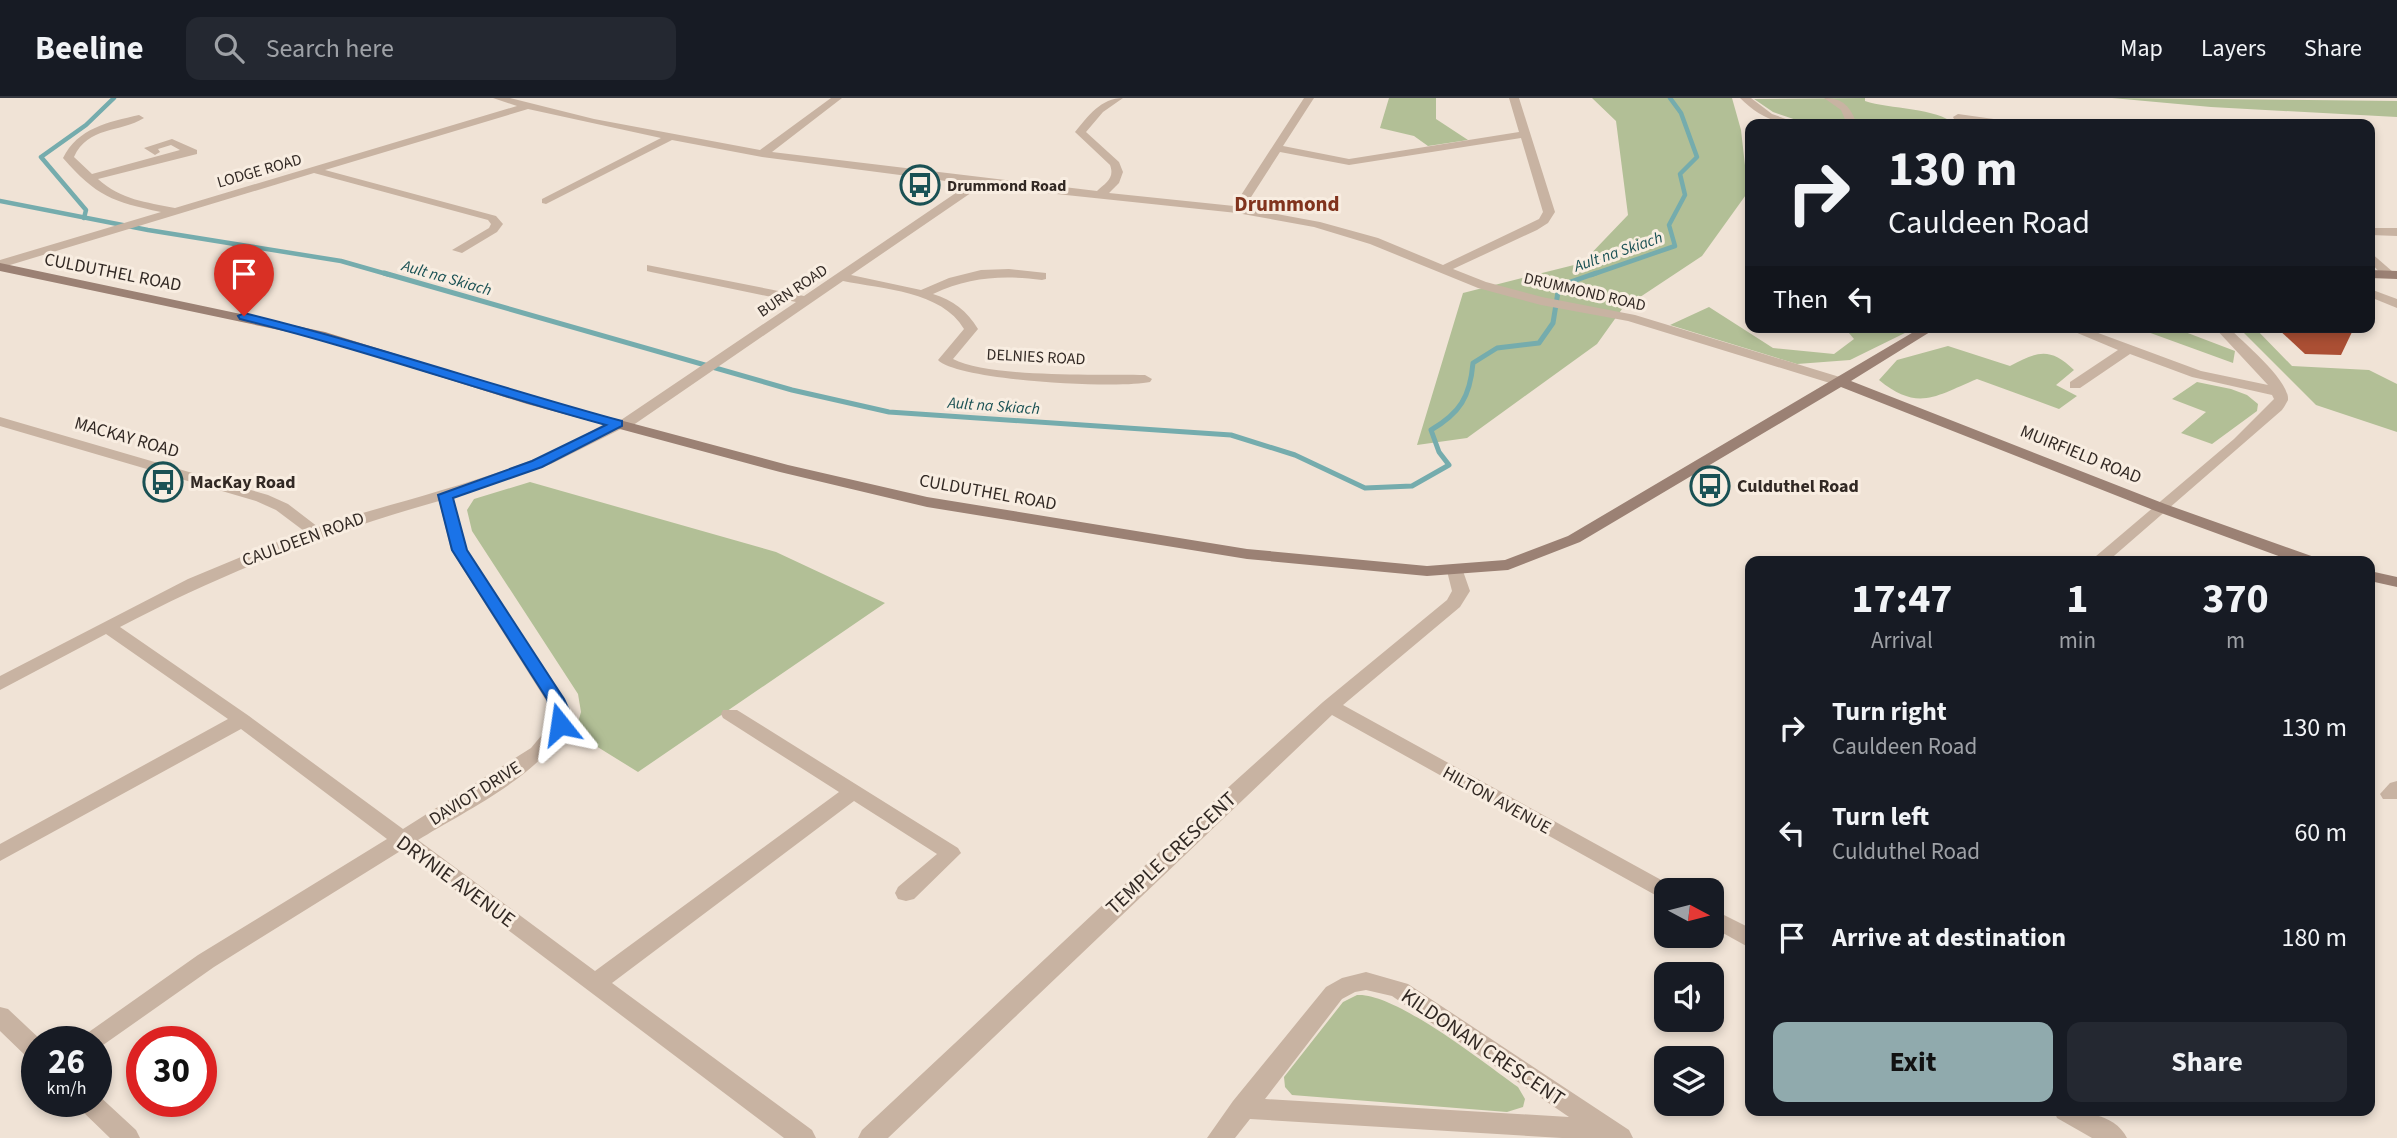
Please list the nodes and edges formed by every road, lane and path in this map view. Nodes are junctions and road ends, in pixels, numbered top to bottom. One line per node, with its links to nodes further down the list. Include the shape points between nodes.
1 (498, 98): 8 (street, DRUMMOND ROAD)
2 (837, 98): 18 (street)
3 (1118, 98): 22 (street, via 1099,110 1080,132 1118,172)
4 (1309, 98): 16 (street)
5 (1514, 98): 14 (street)
6 (1745, 98): 11 (street)
7 (1829, 98): 12 (street, via 1845,108)
8 (523, 102): 15 (street, DRUMMOND ROAD); 19 (street, LODGE ROAD)
9 (1958, 117): 13 (street)
10 (139, 118): 20 (street, via 99,129 70,151 68,158)
11 (1778, 119)
12 (1850, 119)
13 (1972, 119)
14 (1526, 134): 16 (street, via 1349,162); 32 (street, via 1548,203 1544,221)
15 (669, 138): 18 (street, DRUMMOND ROAD); 23 (street)
16 (1278, 148): 24 (street)
17 (155, 152): 20 (street, via 149,148 172,142 194,153)
18 (762, 154): 21 (street, DRUMMOND ROAD)
19 (314, 170): 25 (street, LODGE ROAD); 28 (street, via 492,218 497,224)
20 (89, 178): 25 (street, via 117,199)
21 (979, 182): 22 (street, DRUMMOND ROAD); 35 (street, BURN ROAD)
22 (1100, 195): 24 (street, DRUMMOND ROAD)
23 (546, 201)
24 (1237, 209): 32 (street, DRUMMOND ROAD, via 1346,232)
25 (175, 211): 30 (street, LODGE ROAD)
26 (2375, 232): 27 (street)
27 (2397, 232)
28 (460, 245)
29 (2375, 260): 34 (street)
30 (0, 266): 50 (main road, CULDUTHEL ROAD, via 320,335)
31 (651, 268): 39 (street)
32 (1443, 269): 46 (street, DRUMMOND ROAD, via 1482,285 1630,318)
33 (2375, 274): 34 (main road)
34 (2393, 275)
35 (842, 276): 37 (street, DELNIES ROAD); 39 (street, BURN ROAD)
36 (1042, 276): 37 (street, via 992,271)
37 (922, 294): 45 (street, DELNIES ROAD, via 946,304 971,325 969,334 945,360 953,366 992,373)
38 (2375, 295): 40 (street)
39 (807, 300): 50 (street, BURN ROAD)
40 (2397, 304)
41 (1922, 333): 46 (main road, CULDUTHEL ROAD)
42 (2085, 333): 44 (street)
43 (2226, 333): 48 (street)
44 (2129, 349): 47 (street); 48 (street, via 2220,381)
45 (1145, 379)
46 (1838, 381): 52 (main road, MUIRFIELD ROAD); 56 (main road, CULDUTHEL ROAD, via 1574,539 1508,565)
47 (2076, 385)
48 (2280, 392): 52 (street, via 2277,407)
49 (0, 421): 53 (street, MACKAY ROAD, via 262,498 282,507)
50 (621, 424): 51 (street, CAULDEEN ROAD, via 537,464); 56 (main road, CULDUTHEL ROAD, via 927,502 1286,559)
51 (445, 495): 53 (street, CAULDEEN ROAD); 65 (street, DAVIOT DRIVE, via 459,550 556,699 560,724 537,755)
52 (2159, 507): 54 (street); 55 (main road, MUIRFIELD ROAD)
53 (315, 533): 59 (street, CAULDEEN ROAD, via 214,573)
54 (2103, 556)
55 (2294, 556)
56 (1455, 571): 61 (street, TEMPLE CRESCENT, via 1460,597)
57 (2375, 577): 58 (main road)
58 (2397, 582)
59 (108, 626): 60 (street, CAULDEEN ROAD); 63 (street, DRYNIE AVENUE)
60 (0, 684)
61 (1330, 706): 67 (street, HILTON AVENUE); 81 (street, TEMPLE CRESCENT)
62 (730, 714): 64 (street)
63 (242, 720): 65 (street, DRYNIE AVENUE); 66 (street)
64 (853, 792): 68 (street, via 951,853); 71 (street)
65 (399, 839): 71 (street, DRYNIE AVENUE); 73 (street, DAVIOT DRIVE, via 206,961)
66 (0, 853)
67 (1654, 885)
68 (905, 893)
69 (1724, 925): 70 (street)
70 (1745, 936)
71 (596, 983): 80 (street, DRYNIE AVENUE)
72 (0, 1016): 74 (street)
73 (112, 1028)
74 (21, 1036)
75 (1242, 1108): 78 (street, KILDONAN CRESCENT); 78 (street, KILDONAN CRESCENT, via 1334,993 1347,983 1363,980 1400,990); 82 (street, KILDONAN CRESCENT)
76 (2075, 1116): 83 (street)
77 (105, 1117): 79 (street)
78 (1614, 1134)
79 (127, 1138)
80 (803, 1138)
81 (871, 1138)
82 (1220, 1138)
83 (2115, 1138)

